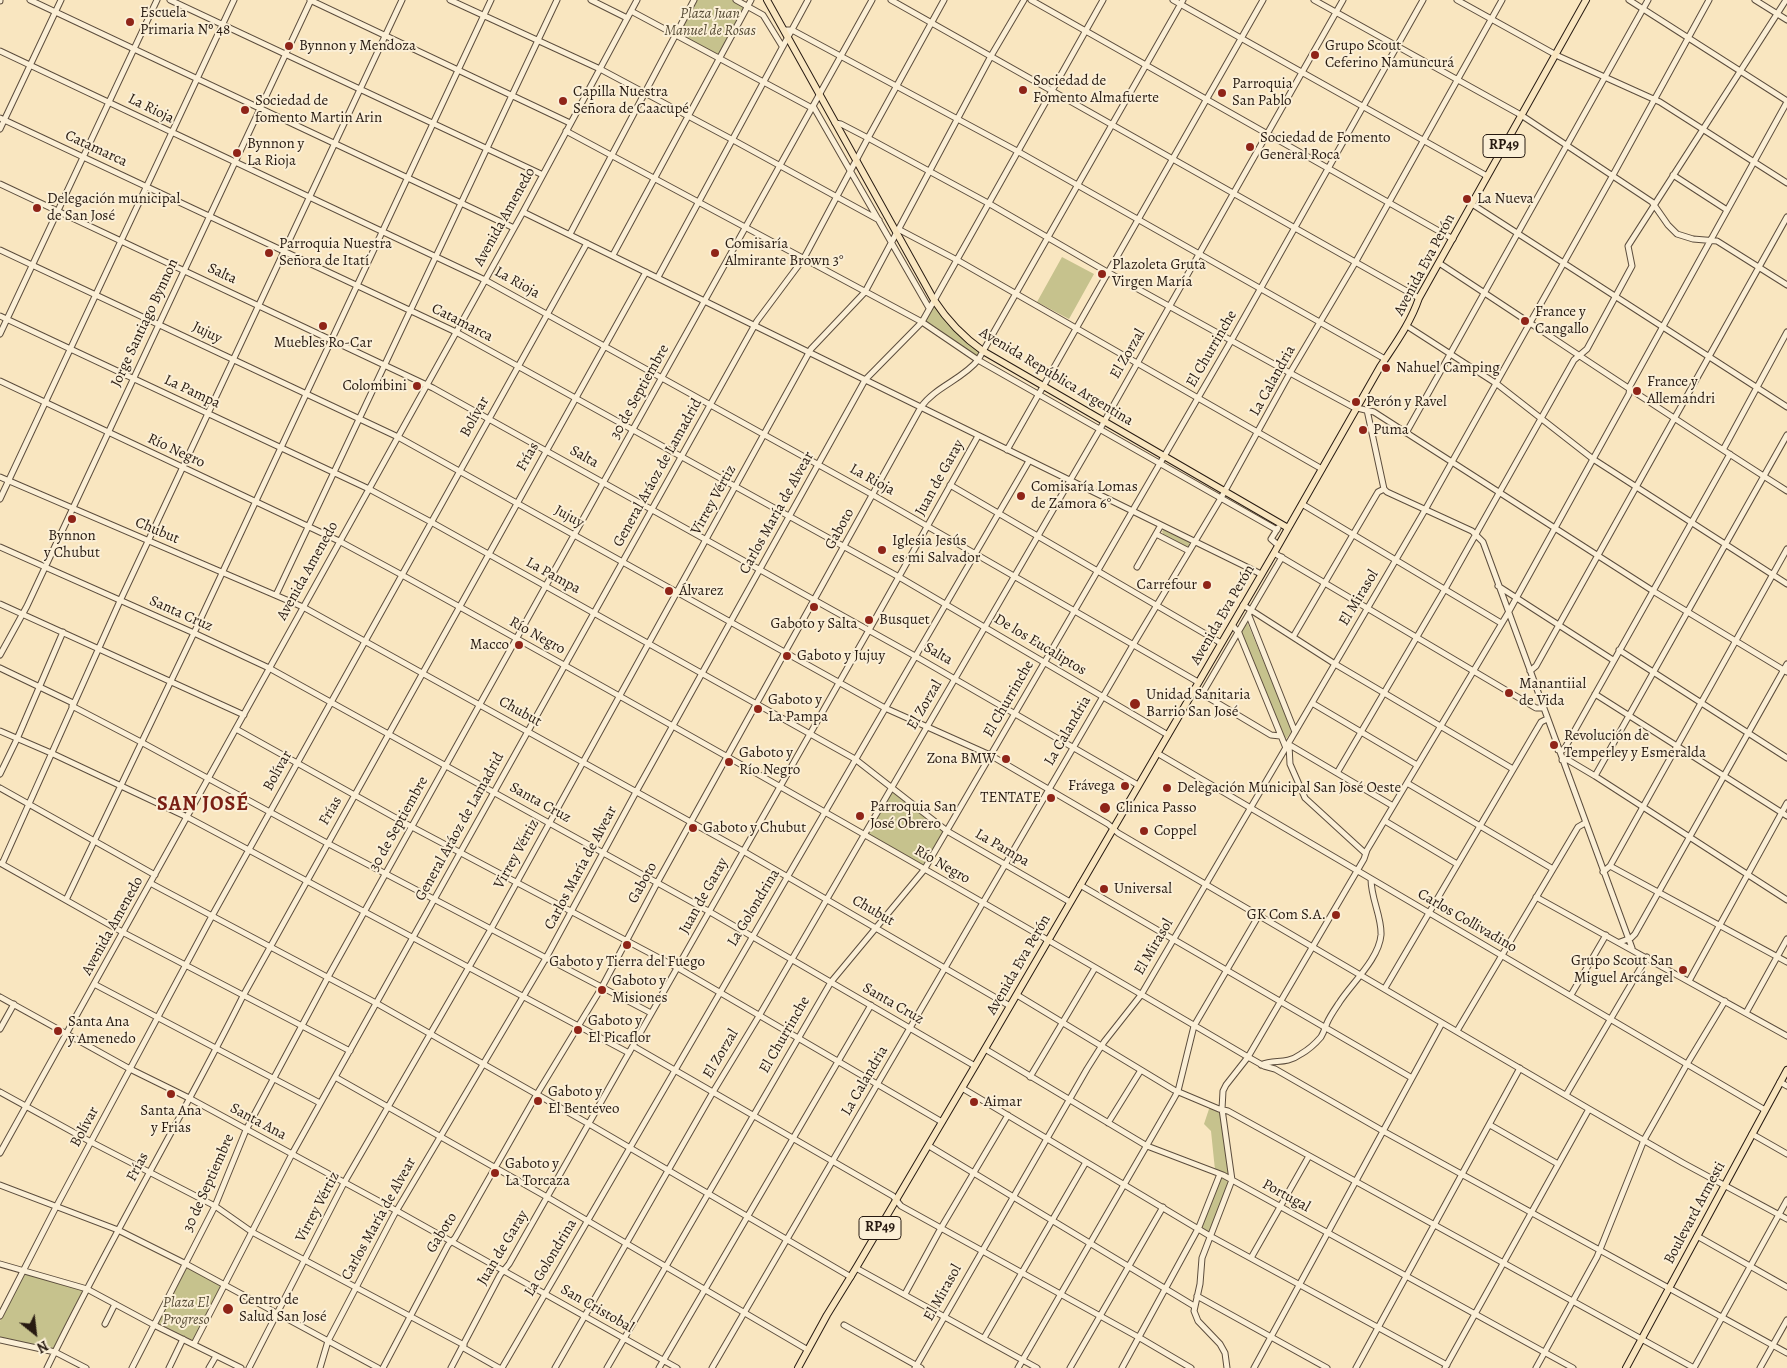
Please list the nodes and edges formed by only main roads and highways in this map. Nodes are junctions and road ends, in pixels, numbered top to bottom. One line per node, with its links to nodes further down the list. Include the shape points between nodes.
1 (767, 0): 3 (main road, Avenida República Argentina, via 784,30 790,34 835,123 934,300 953,326 983,351 1279,526)
2 (1586, 0): 3 (main road, Avenida Eva Perón / RP49, via 1419,298 1407,326)
3 (1288, 528): 5 (main road, Avenida Eva Perón / RP49)
4 (1787, 1070): 6 (main road, Boulevard Armesti)
5 (798, 1368)
6 (1626, 1368)

